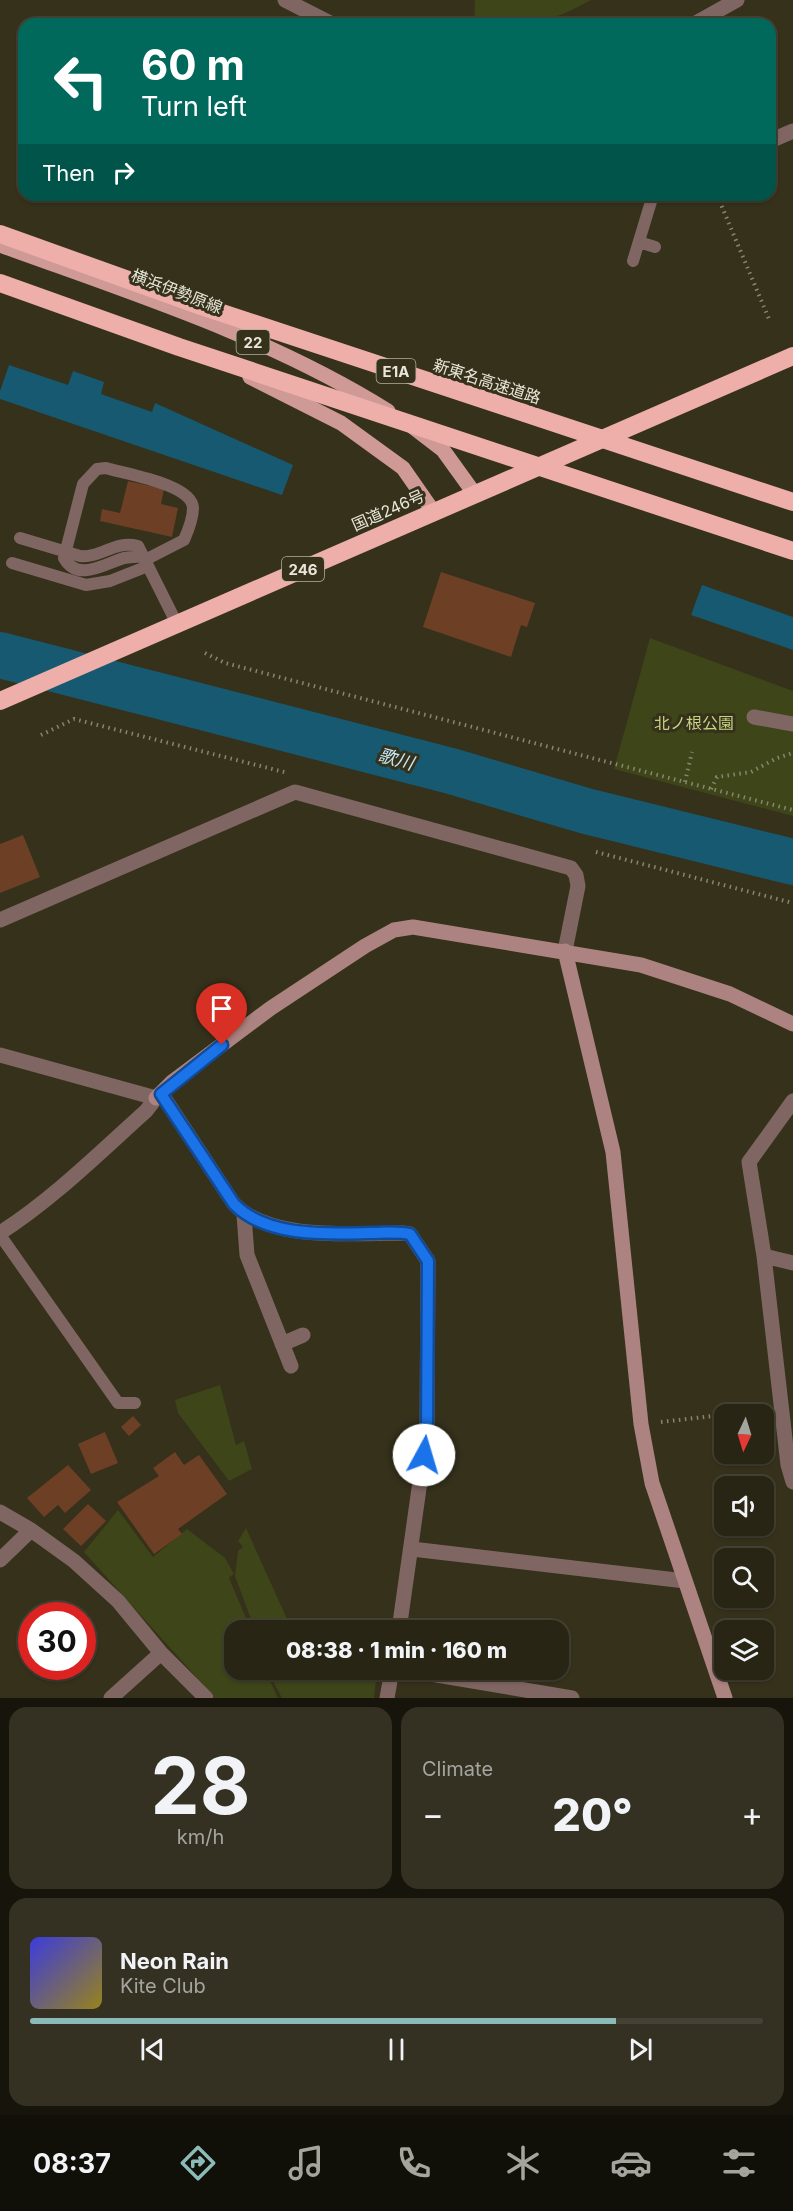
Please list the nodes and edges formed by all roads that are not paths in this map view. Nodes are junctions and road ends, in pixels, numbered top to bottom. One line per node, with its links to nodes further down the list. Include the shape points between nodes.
1 (285, 0): 3 (street)
2 (737, 0): 4 (street)
3 (320, 18)
4 (705, 18)
5 (793, 131): 6 (street)
6 (776, 138)
7 (651, 201): 9 (lane)
8 (0, 234): 16 (highway, 新東名高速道路 / E1A, bridge, via 201,306)
9 (639, 242): 11 (lane); 12 (lane)
10 (0, 245): 15 (main road, 横浜伊勢原線 / 22, via 204,318 362,395 443,450)
11 (655, 247)
12 (633, 261)
13 (0, 282): 17 (main road, 22, via 194,349 341,423 403,468); 20 (highway, bridge, via 179,347)
14 (793, 356): 15 (highway, 国道246号 / 246)
15 (474, 493): 17 (highway, 国道246号 / 246)
16 (793, 502)
17 (433, 512): 23 (highway, 国道246号 / 246)
18 (20, 538): 19 (lane)
19 (65, 551): 21 (lane, via 87,557 126,543 138,546); 21 (lane, via 83,484 97,469 106,468 175,488 191,500 193,508 184,540)
20 (793, 551)
21 (145, 561): 22 (lane, via 110,581 86,585); 23 (lane)
22 (12, 563)
23 (177, 624): 24 (highway, 国道246号 / 246)
24 (0, 700)
25 (754, 717): 26 (street)
26 (793, 723)
27 (0, 920): 28 (street, via 295,792 571,868 578,886)
28 (565, 951): 29 (street, via 640,965 703,984); 31 (street, via 435,929 394,930 272,1008); 47 (street, via 613,1152 641,1424 652,1483)
29 (793, 1024)
30 (0, 1055): 31 (street)
31 (159, 1096): 33 (street); 34 (street, via 68,1181)
32 (793, 1101): 35 (street, via 749,1162)
33 (244, 1215): 38 (street, via 247,1255); 45 (street, via 274,1227 330,1234 410,1234 428,1261 427,1432)
34 (0, 1234): 40 (lane, via 118,1403)
35 (764, 1256): 36 (street); 41 (street)
36 (793, 1263)
37 (303, 1335): 38 (street)
38 (282, 1344): 39 (street)
39 (291, 1366)
40 (135, 1403)
41 (788, 1409): 42 (street, via 788,1465)
42 (793, 1482)
43 (0, 1512): 44 (street)
44 (31, 1530): 46 (street); 49 (street, via 74,1561 118,1601)
45 (412, 1549): 47 (street); 48 (street)
46 (0, 1560)
47 (685, 1581): 57 (street)
48 (401, 1620)
49 (161, 1653): 53 (street); 54 (street)
50 (390, 1680): 55 (street)
51 (460, 1680): 52 (street)
52 (539, 1695): 56 (street)
53 (111, 1698)
54 (206, 1698)
55 (387, 1698)
56 (572, 1698)
57 (725, 1698)

